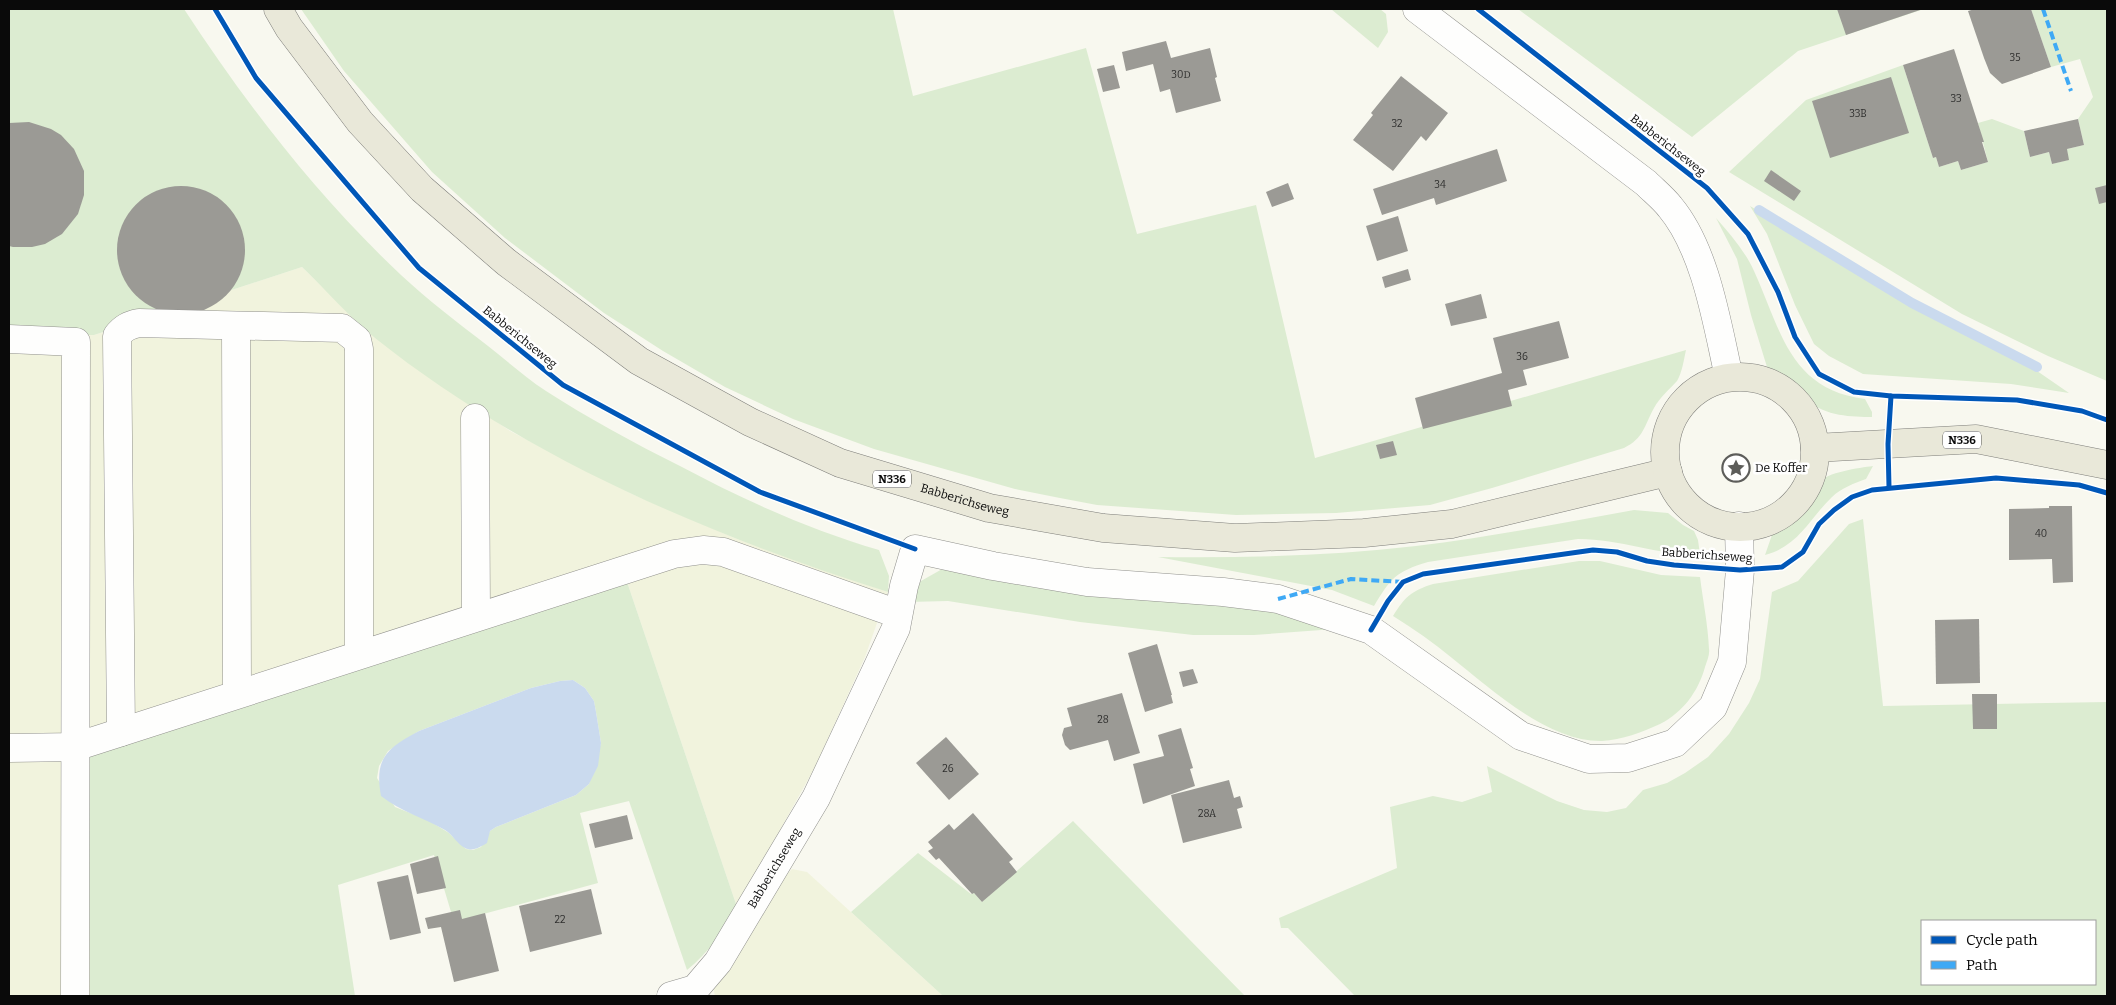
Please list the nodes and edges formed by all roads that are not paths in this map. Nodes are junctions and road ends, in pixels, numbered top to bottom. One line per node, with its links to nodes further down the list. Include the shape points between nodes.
1 (278, 9): 11 (main road, Babberichseweg / N336, via 360,122 422,189 506,262 638,361 750,422 840,463 989,508 1103,528 1235,538 1364,533 1452,524)
2 (1417, 9): 7 (street, via 1646,182 1671,208 1696,250 1711,295)
3 (236, 326): 4 (street, via 138,323 122,329); 15 (street, via 342,328 357,340); 16 (street)
4 (117, 336): 6 (street); 17 (street)
5 (9, 339): 6 (street)
6 (76, 342): 18 (street)
7 (1729, 377): 9 (main road, via 1754,378 1778,386 1797,402 1810,423); 11 (main road, via 1705,385 1684,401 1670,422 1665,447)
8 (475, 418): 14 (street)
9 (1815, 448): 10 (main road, N336, via 1976,439); 12 (main road, via 1812,472 1802,494 1791,506 1764,523)
10 (2107, 465)
11 (1668, 472): 12 (main road, via 1678,494 1695,511 1716,523)
12 (1739, 526): 13 (street, Babberichseweg, via 1740,570 1732,662 1712,707 1675,743 1628,758 1589,759 1521,736 1371,630 1278,599 1086,582 915,549)
13 (898, 614): 14 (street, via 723,552 703,550 674,554); 21 (street, Babberichseweg, via 896,628 806,815 718,962 695,989)
14 (476, 617): 15 (street)
15 (360, 654): 16 (street)
16 (237, 694): 17 (street)
17 (121, 732): 18 (street)
18 (75, 747): 19 (street); 20 (street)
19 (9, 748)
20 (74, 996)
21 (671, 996)

